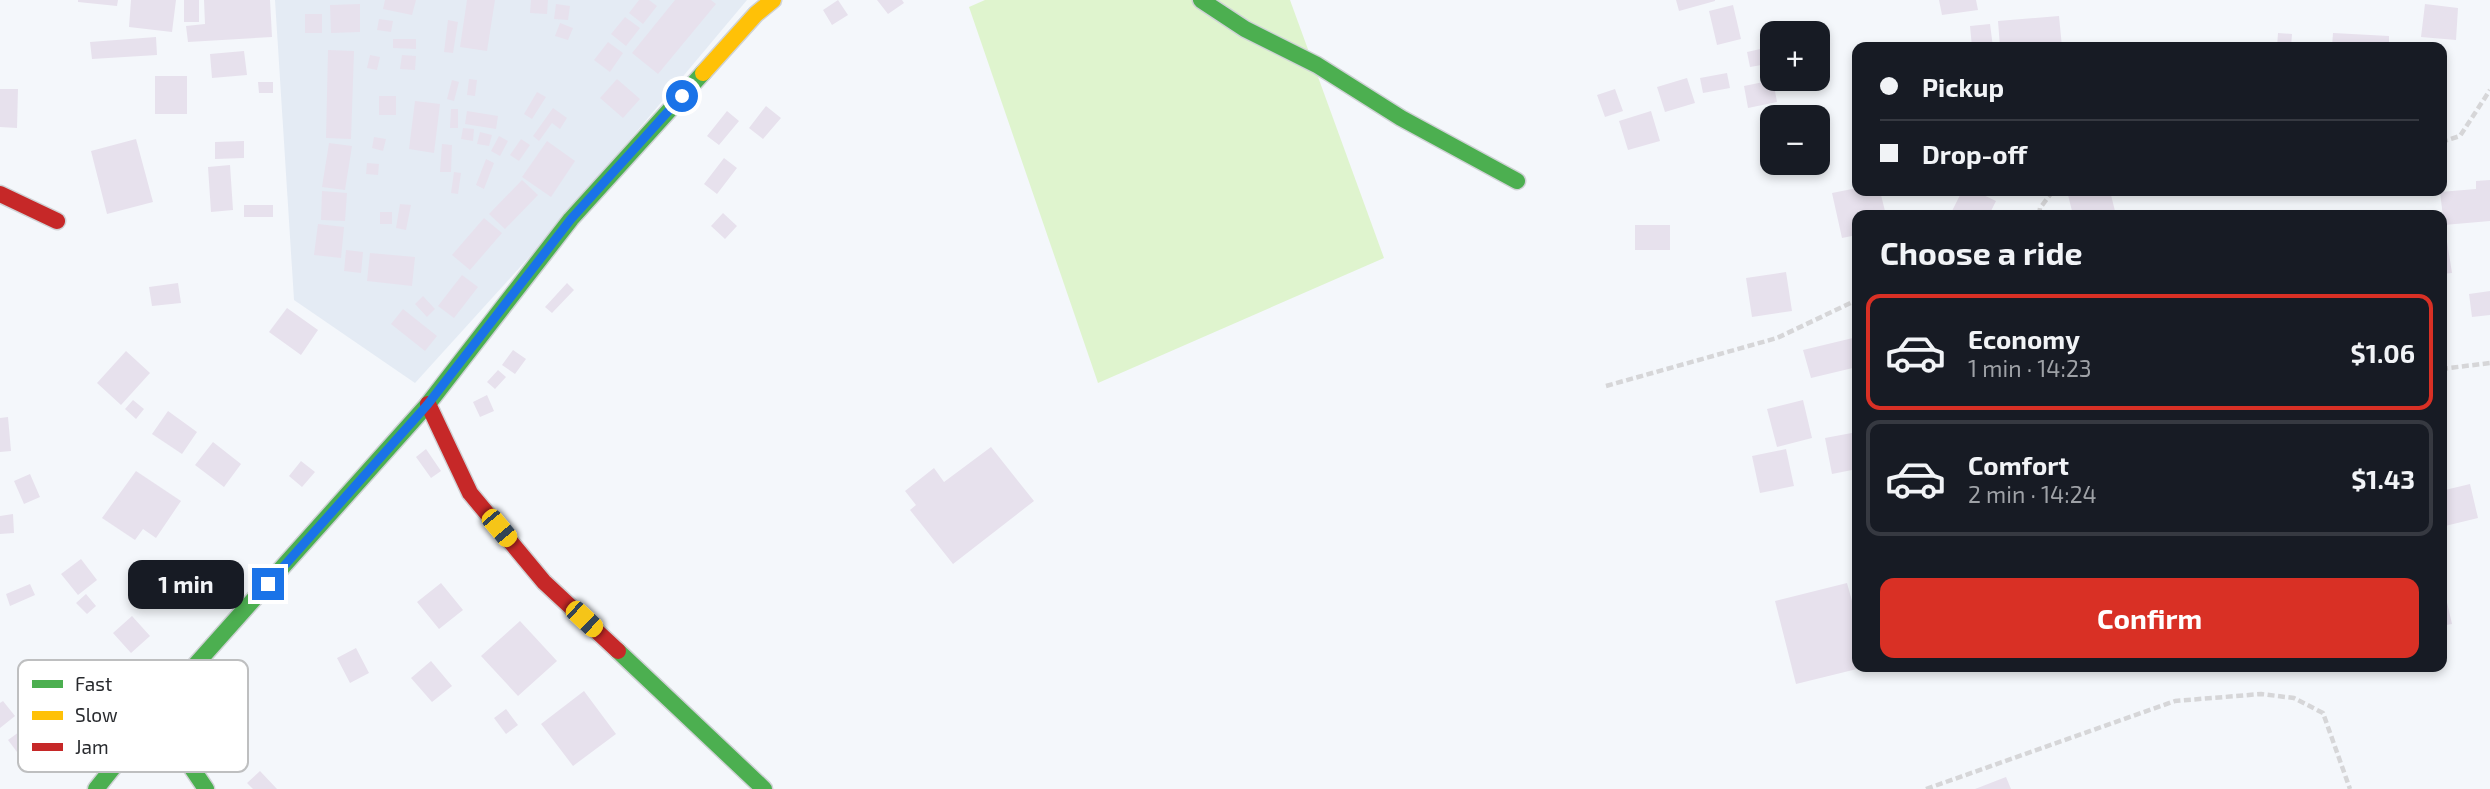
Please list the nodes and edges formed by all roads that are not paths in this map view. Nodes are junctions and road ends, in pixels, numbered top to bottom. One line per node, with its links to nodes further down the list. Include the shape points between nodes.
1 (773, 0): 6 (main road, via 571,219)
2 (1201, 0): 3 (main road)
3 (1517, 181)
4 (0, 194): 5 (main road)
5 (57, 221)
6 (428, 404): 7 (main road); 12 (main road, via 470,493 544,582)
7 (200, 660)
8 (110, 772): 10 (main road)
9 (195, 772): 11 (main road)
10 (96, 789)
11 (206, 789)
12 (764, 789)

